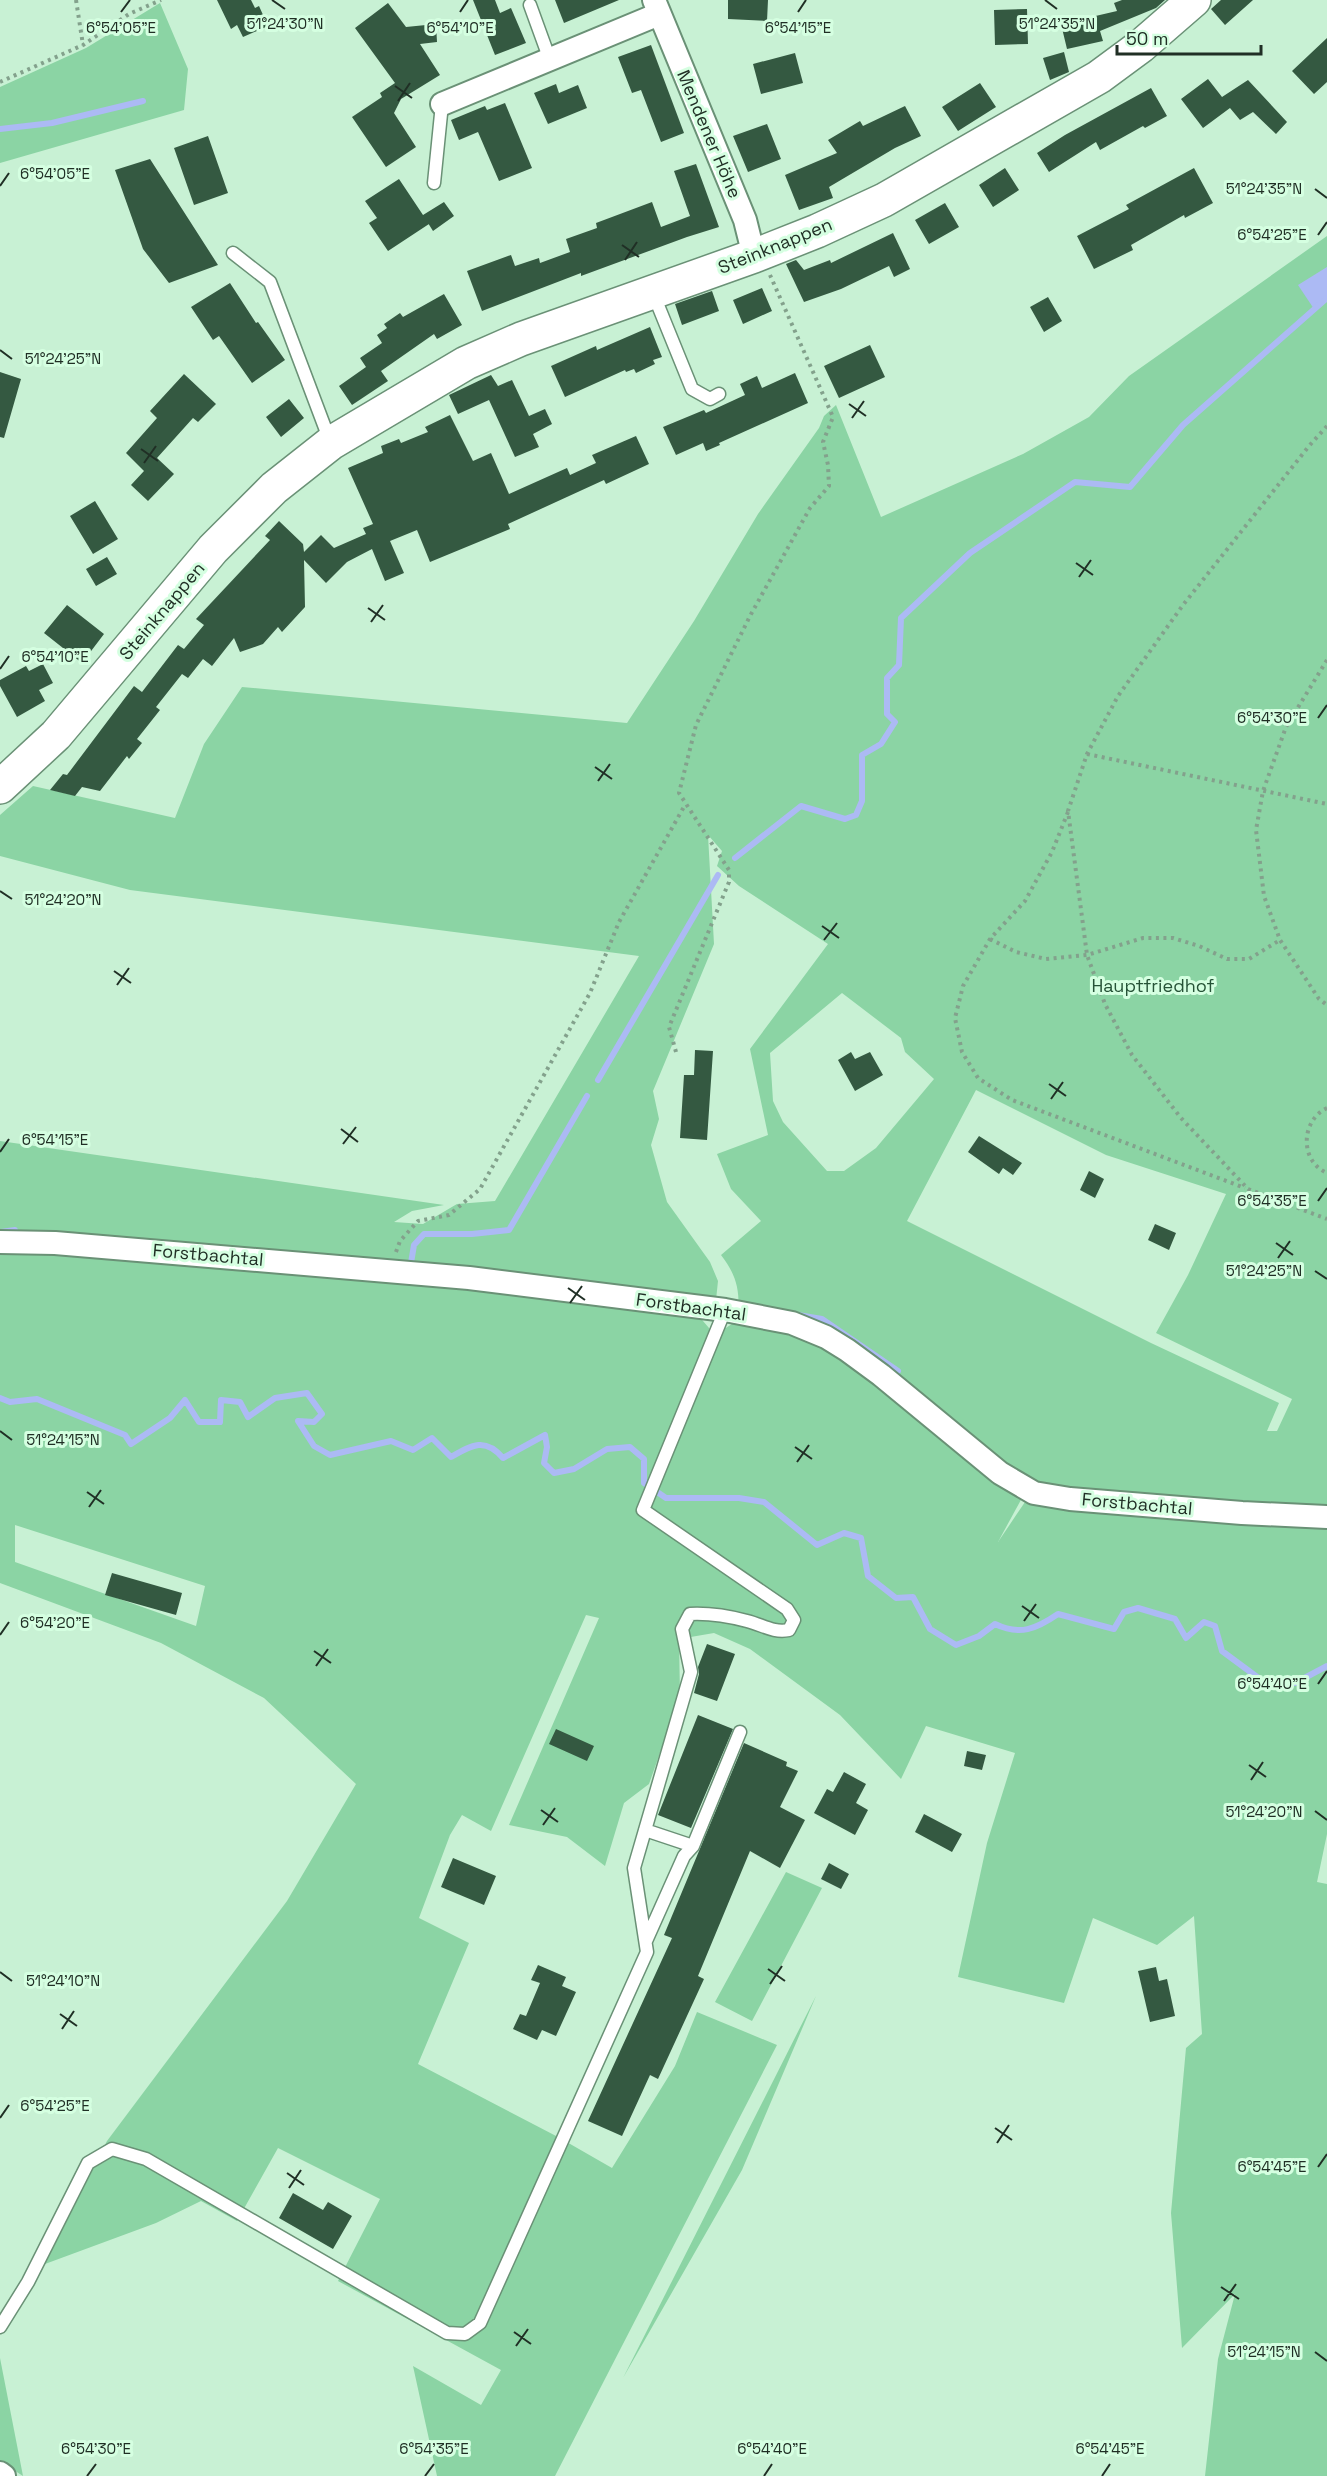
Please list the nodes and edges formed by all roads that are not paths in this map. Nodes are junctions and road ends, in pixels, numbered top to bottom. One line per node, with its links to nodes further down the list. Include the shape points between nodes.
1 (1194, 0): 8 (street, Steinknappen, via 1141,46 1080,88 884,200)
2 (530, 5): 4 (lane)
3 (657, 7): 4 (street, Mendener Höhe); 8 (street, Mendener Höhe, via 745,220)
4 (550, 60): 5 (street, Mendener Höhe)
5 (442, 104): 6 (lane)
6 (434, 183)
7 (233, 253): 11 (lane, via 270,282)
8 (754, 256): 9 (street, Steinknappen)
9 (653, 293): 10 (lane, via 692,388 710,399); 11 (street, Steinknappen, via 553,326 466,363)
10 (719, 394)
11 (331, 443): 12 (street, Steinknappen, via 274,488 213,549 56,735)
12 (0, 787)
13 (0, 1242): 14 (street, Forstbachtal, via 390,1270)
14 (725, 1310): 15 (street, Forstbachtal, via 792,1323 826,1337 881,1375 1000,1473 1034,1493 1207,1510); 17 (lane, via 643,1510 787,1609 794,1620 789,1630 776,1632 738,1619 690,1614 682,1629 692,1672)
15 (1327, 1516)
16 (740, 1732): 18 (lane)
17 (645, 1830): 18 (lane); 19 (lane, via 634,1868)
18 (693, 1846): 19 (lane, via 684,1856)
19 (645, 1942): 20 (lane, via 647,1952 480,2323 465,2334 447,2333 146,2159 111,2149 88,2163 28,2282)
20 (0, 2327)
21 (0, 2473): 22 (street)
22 (4, 2476)

